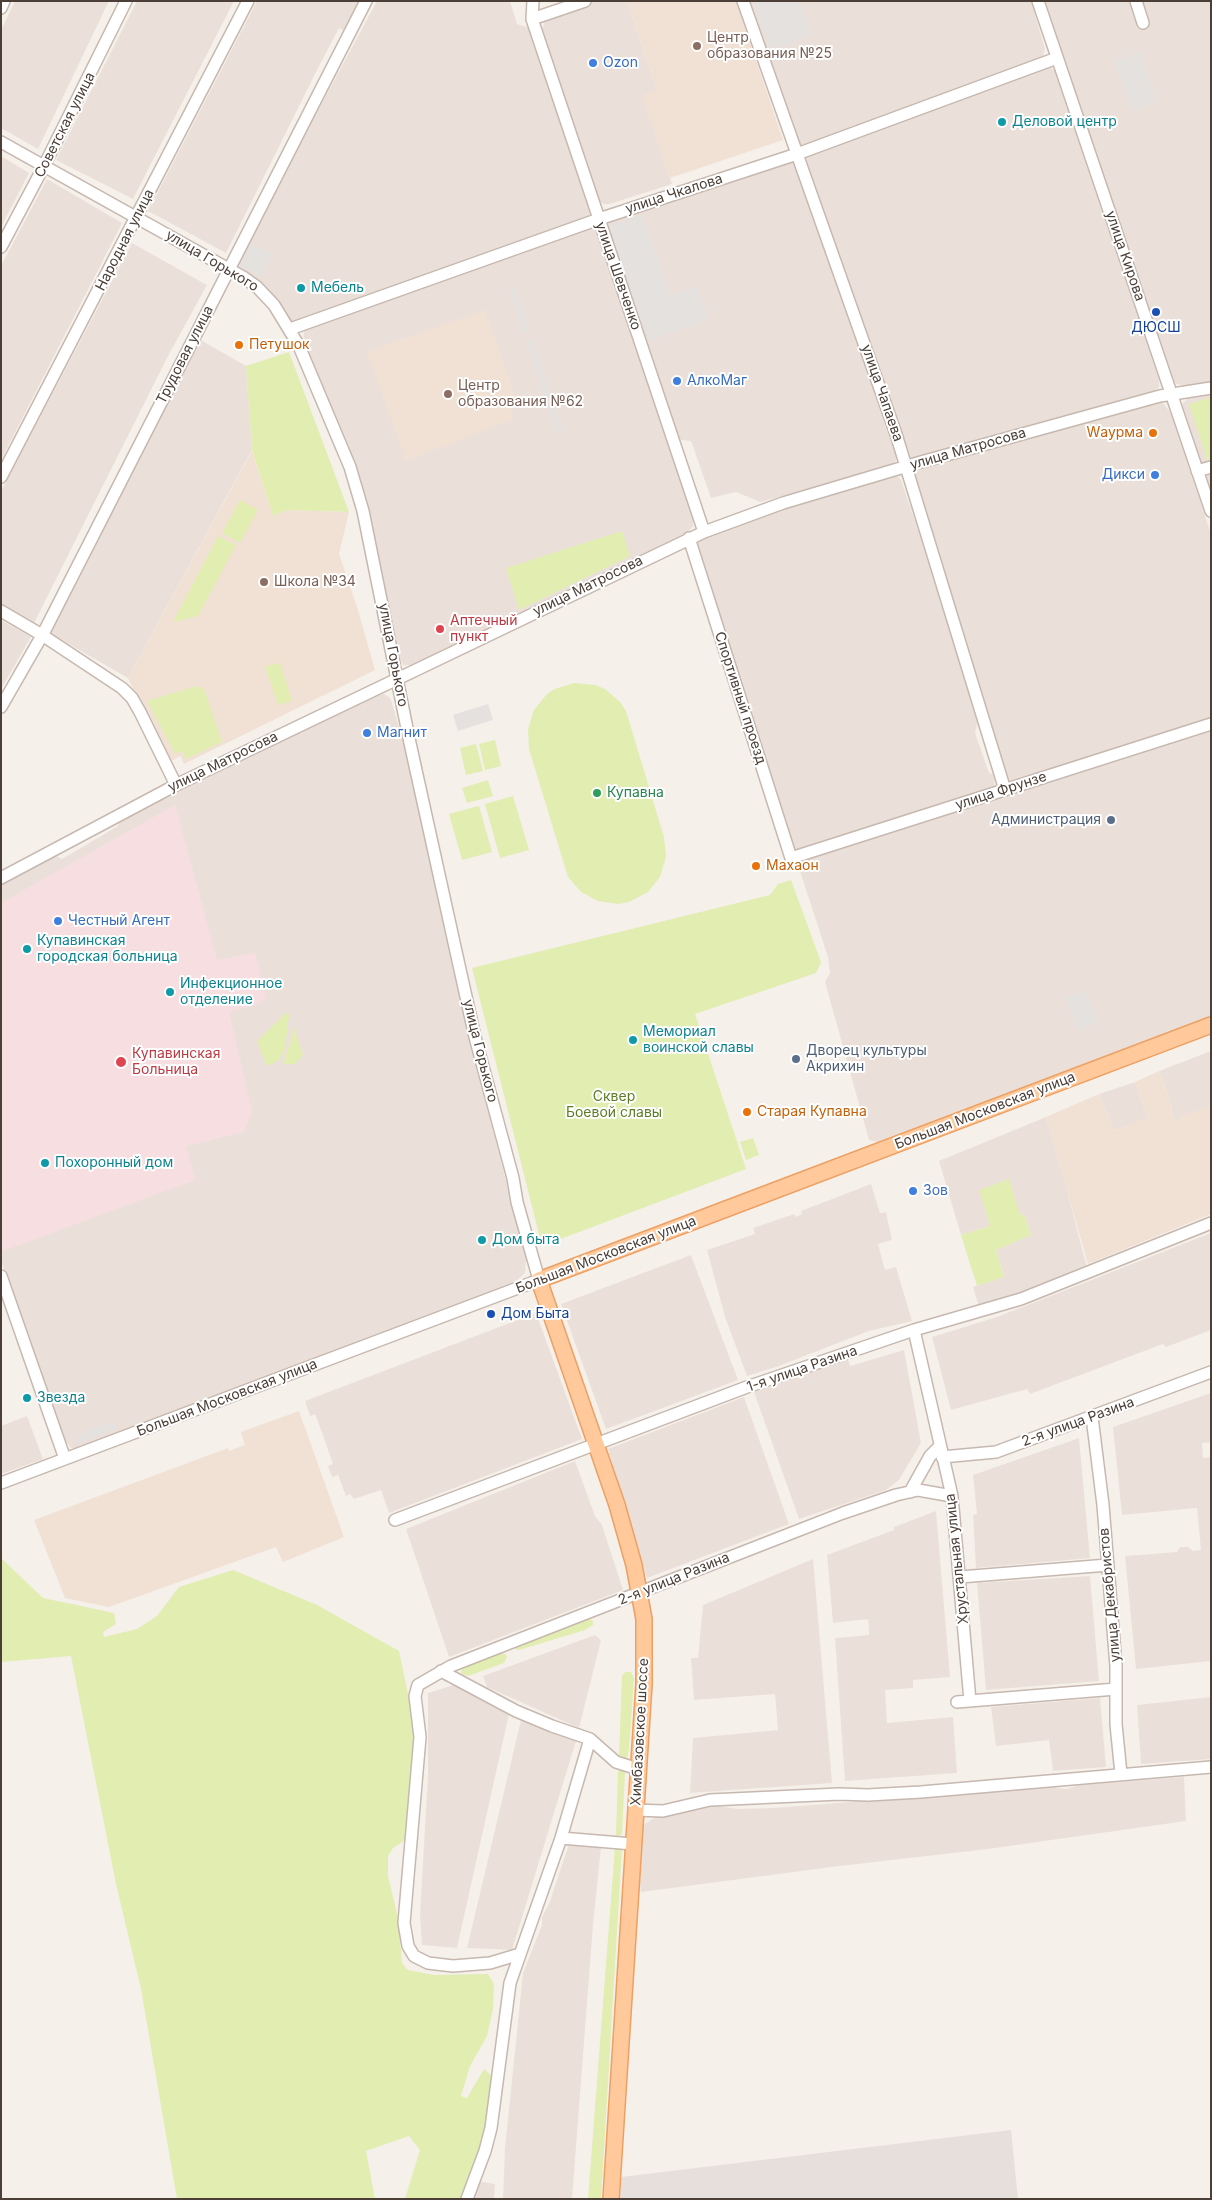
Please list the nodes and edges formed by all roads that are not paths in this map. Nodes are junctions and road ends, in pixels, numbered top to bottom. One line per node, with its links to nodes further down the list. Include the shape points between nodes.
1 (4, 1): 10 (street)
2 (126, 1): 16 (street, Советская улица)
3 (248, 1): 17 (street, Народная улица)
4 (366, 1): 20 (street, Трудовая улица)
5 (533, 1): 11 (street)
6 (585, 1): 11 (street)
7 (743, 1): 15 (street, улица Чапаева)
8 (1038, 1): 13 (street, улица Кирова)
9 (1136, 1): 12 (street)
10 (1, 8)
11 (532, 19): 18 (street, улица Шевченко)
12 (1143, 24)
13 (1057, 58): 15 (street, улица Чкалова); 23 (street, улица Кирова)
14 (1, 142): 16 (street, улица Горького)
15 (796, 154): 18 (street, улица Чкалова); 24 (street, улица Чапаева)
16 (44, 166): 17 (street, улица Горького); 19 (street, Советская улица)
17 (138, 217): 20 (street, улица Горького); 27 (street, Народная улица)
18 (599, 219): 21 (street, улица Чкалова); 29 (street, улица Шевченко)
19 (1, 247)
20 (229, 268): 21 (street, улица Горького, via 264,294); 32 (street, Трудовая улица)
21 (290, 329): 33 (street, улица Горького, via 328,413 358,491)
22 (1211, 388): 23 (street, улица Матросова)
23 (1171, 394): 24 (street, улица Матросова); 26 (street, улица Кирова)
24 (906, 467): 29 (street, улица Матросова, via 783,503); 37 (street, улица Чапаева)
25 (1211, 467): 26 (street)
26 (1197, 471): 28 (street, улица Кирова)
27 (1, 477)
28 (1211, 511)
29 (704, 532): 30 (street, улица Матросова)
30 (689, 538): 33 (street, улица Матросова); 38 (street, Спортивный проезд)
31 (1, 612): 32 (street)
32 (42, 635): 34 (street, Трудовая улица); 36 (street, via 122,688 140,712)
33 (398, 678): 36 (street, улица Матросова); 43 (street, улица Горького, via 471,1019)
34 (1, 707)
35 (1211, 724): 37 (street, улица Фрунзе)
36 (176, 785): 39 (street, улица Матросова)
37 (1005, 790): 38 (street, улица Фрунзе)
38 (791, 858)
39 (1, 878)
40 (1211, 1025): 43 (main road, Большая Московская улица)
41 (1211, 1223): 44 (street, 1-я улица Разина, via 1020,1299)
42 (1, 1276): 49 (street)
43 (540, 1280): 47 (main road, Химбазовское шоссе); 49 (street, Большая Московская улица)
44 (914, 1330): 47 (street, 1-я улица Разина, via 747,1387); 48 (street, Хрустальная улица)
45 (1211, 1372): 46 (street, 2-я улица Разина)
46 (1092, 1417): 48 (street, 2-я улица Разина, via 996,1452); 54 (street, улица Декабристов)
47 (596, 1444): 53 (street, 1-я улица Разина); 56 (main road, Химбазовское шоссе)
48 (941, 1452): 51 (street, via 930,1456); 52 (street, Хрустальная улица)
49 (65, 1459): 50 (street, Большая Московская улица)
50 (1, 1483)
51 (910, 1492): 52 (street, 2-я улица Разина, via 918,1490); 56 (street, 2-я улица Разина, via 843,1513)
52 (952, 1496): 55 (street, Хрустальная улица)
53 (395, 1520)
54 (1108, 1565): 55 (street); 58 (street, улица Декабристов)
55 (960, 1577): 59 (street, Хрустальная улица)
56 (640, 1593): 57 (street, 2-я улица Разина); 63 (main road, Химбазовское шоссе, via 645,1656)
57 (441, 1671): 61 (street, via 516,1710); 68 (street, 2-я улица Разина, via 418,1684 415,1696 420,1737 404,1923 408,1946 414,1956 428,1963 453,1966 490,1963)
58 (1116, 1689): 59 (street); 64 (street, улица Декабристов)
59 (970, 1700): 60 (street)
60 (957, 1702)
61 (590, 1739): 63 (street, via 616,1762); 66 (street)
62 (1211, 1767): 64 (street)
63 (638, 1769): 65 (main road, Химбазовское шоссе)
64 (1121, 1774): 65 (street, via 921,1792 710,1800 663,1811)
65 (636, 1810): 67 (main road, Химбазовское шоссе)
66 (561, 1838): 67 (street); 68 (street)
67 (633, 1844): 70 (main road, Химбазовское шоссе)
68 (520, 1954): 69 (street, via 508,1992 488,2140)
69 (467, 2199)
70 (611, 2199)

